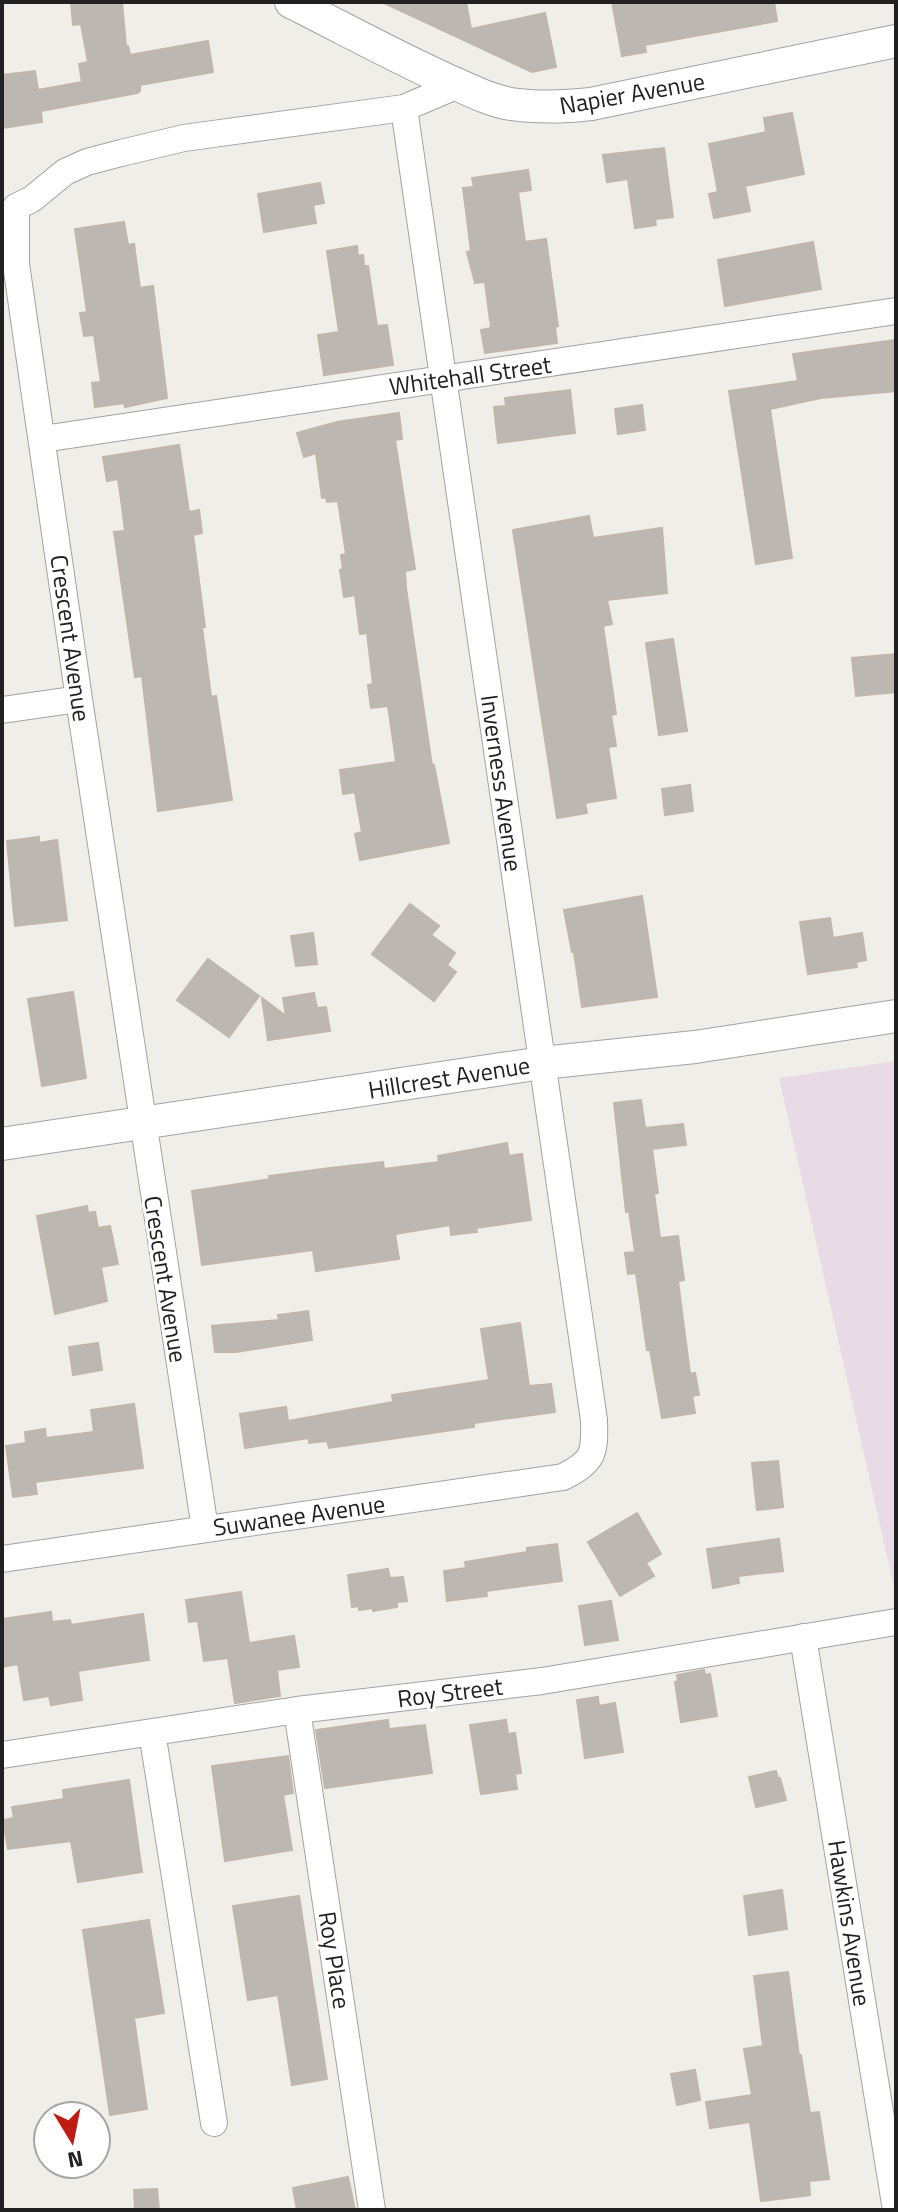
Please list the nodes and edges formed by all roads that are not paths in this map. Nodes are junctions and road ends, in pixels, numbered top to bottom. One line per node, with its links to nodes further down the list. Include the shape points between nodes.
1 (291, 2): 3 (street, Napier Avenue)
2 (896, 41): 3 (street, Napier Avenue, via 562,107 509,103)
3 (458, 85): 4 (street, Crescent Avenue)
4 (404, 108): 5 (street, Crescent Avenue, via 184,138 121,153 65,172 32,199); 7 (street, Inverness Avenue)
5 (9, 203): 8 (street, Crescent Avenue)
6 (896, 311): 7 (street, Whitehall Street)
7 (444, 379): 8 (street, Whitehall Street); 12 (street, Inverness Avenue)
8 (43, 439): 9 (street, Crescent Avenue)
9 (79, 699): 10 (street); 13 (street, Crescent Avenue)
10 (2, 710)
11 (896, 1016): 12 (street, Hillcrest Avenue, via 695,1047)
12 (542, 1063): 13 (street, Hillcrest Avenue); 15 (street, Inverness Avenue, via 594,1420)
13 (143, 1124): 14 (street, Hillcrest Avenue); 16 (street, Crescent Avenue)
14 (2, 1144)
15 (590, 1458): 16 (street, Suwanee Avenue, via 563,1477)
16 (205, 1529): 17 (street, Suwanee Avenue)
17 (2, 1559)
18 (896, 1622): 19 (street, Roy Street)
19 (803, 1637): 20 (street, Roy Street, via 542,1681); 24 (street, Hawkins Avenue)
20 (297, 1710): 21 (street, Roy Street); 25 (street, Roy Place)
21 (152, 1732): 22 (street, Roy Street); 23 (street)
22 (2, 1755)
23 (214, 2123)
24 (892, 2156): 26 (street, Hawkins Avenue)
25 (372, 2210)
26 (896, 2210)

